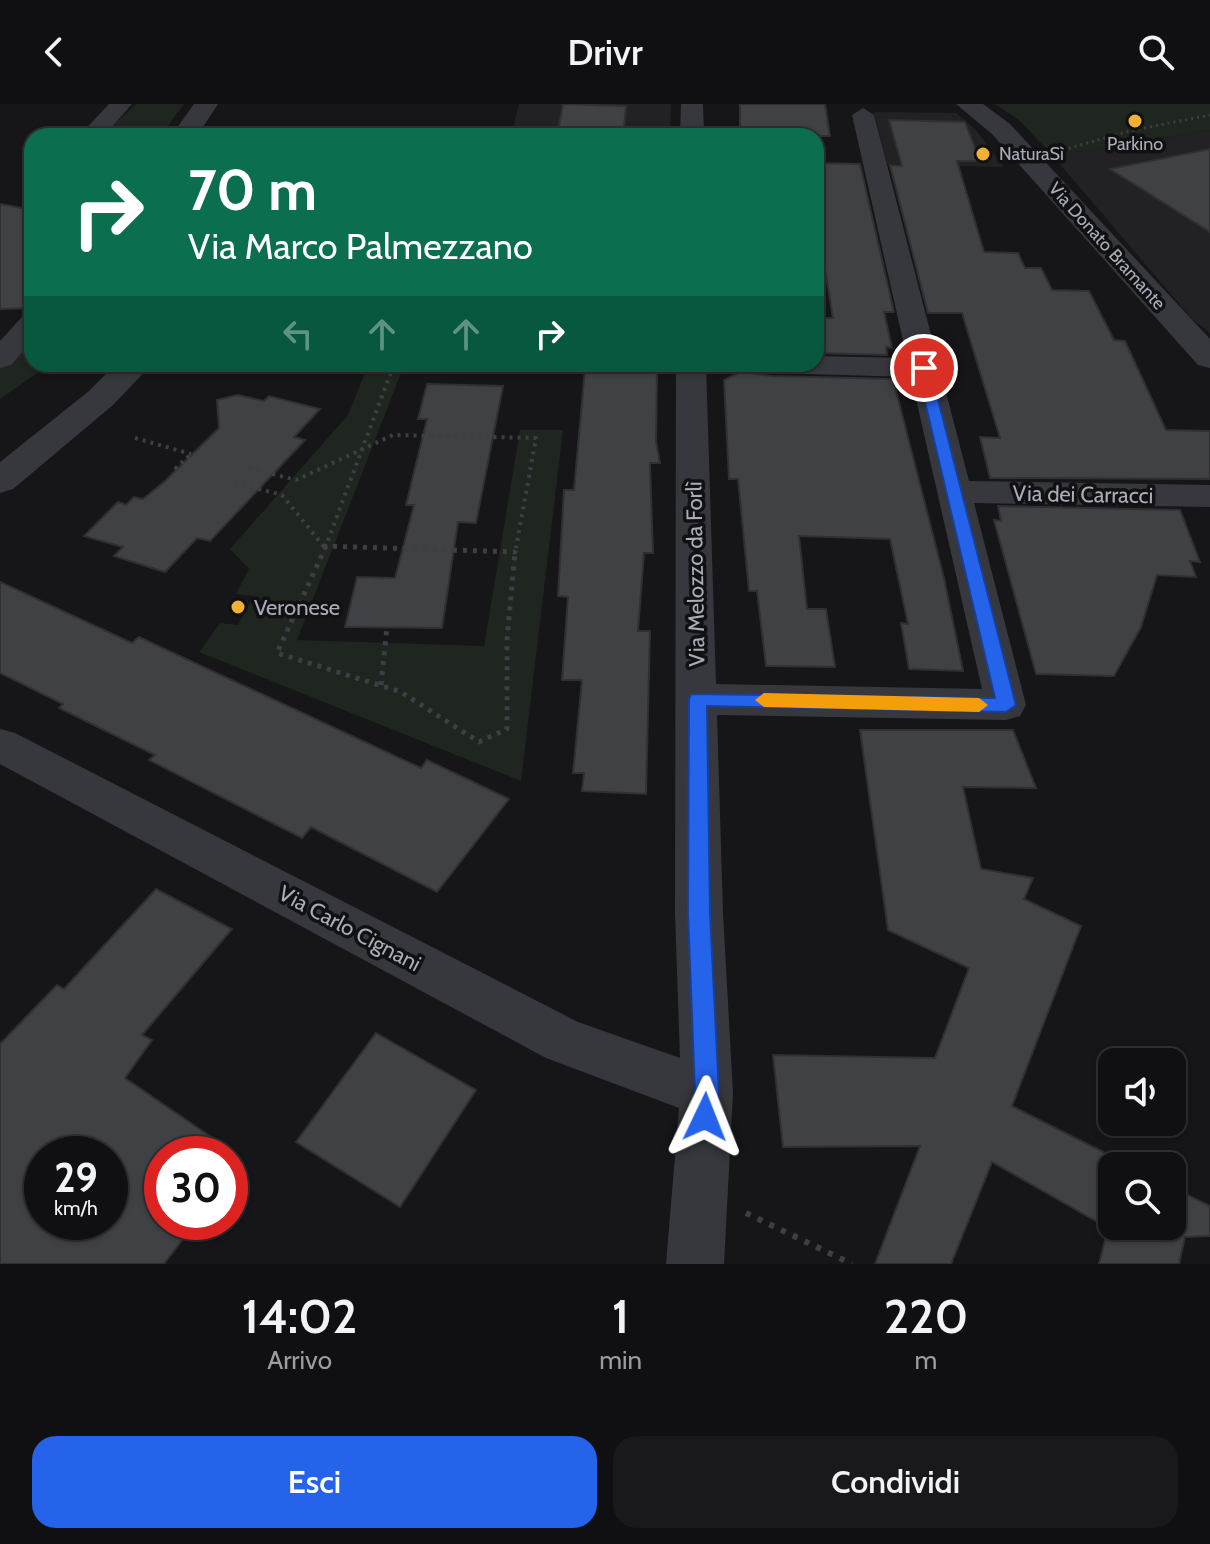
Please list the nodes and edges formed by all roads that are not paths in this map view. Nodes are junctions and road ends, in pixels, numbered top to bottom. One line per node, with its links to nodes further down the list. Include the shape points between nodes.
1 (121, 104): 6 (street)
2 (206, 104): 7 (street)
3 (692, 104): 8 (street)
4 (968, 104): 9 (street, Via Donato Bramante, via 1001,129)
5 (863, 115): 11 (street)
6 (98, 128)
7 (190, 128)
8 (692, 128)
9 (1203, 347)
10 (824, 365): 11 (street)
11 (924, 368): 15 (street)
12 (127, 372): 14 (street)
13 (691, 372): 17 (street, Via Melozzo da Forlì)
14 (0, 481)
15 (956, 492): 16 (street, Via dei Carracci); 17 (street, via 1006,705)
16 (1210, 496)
17 (698, 699): 19 (street, Via Melozzo da Forlì)
18 (0, 745): 19 (street, Via Carlo Cignani, via 564,1041)
19 (707, 1093): 20 (street, Via Melozzo da Forlì)
20 (695, 1264)

